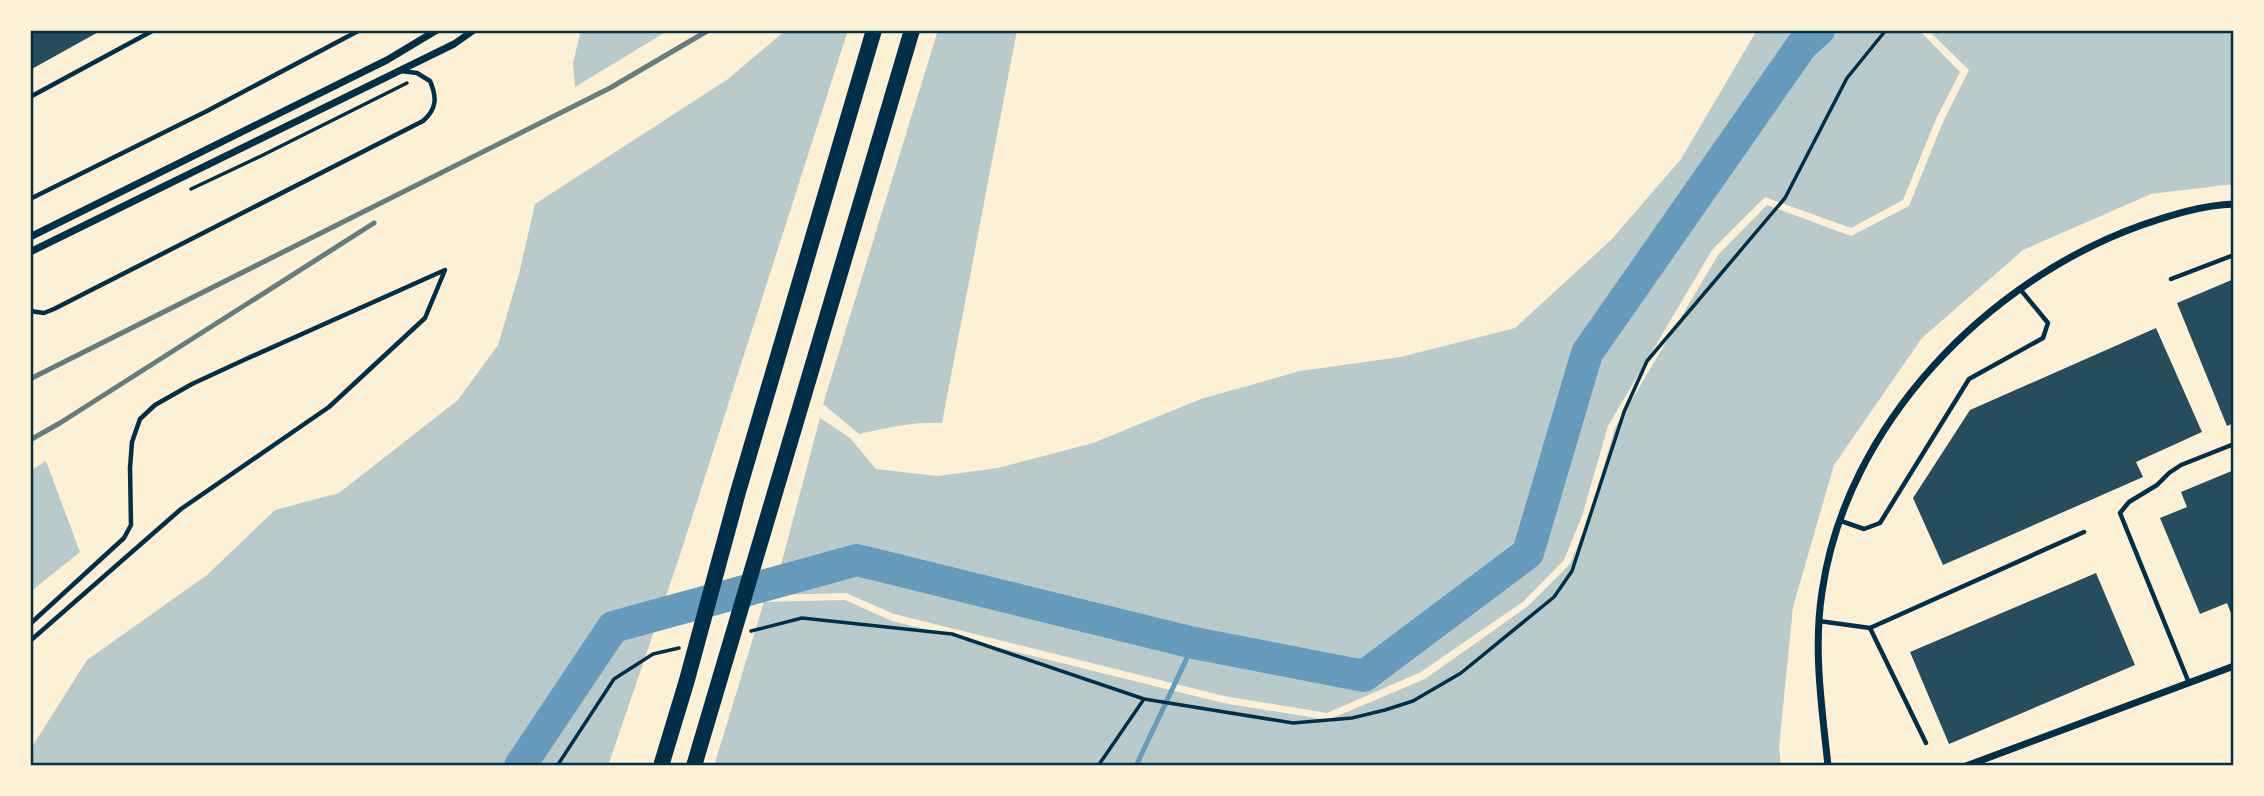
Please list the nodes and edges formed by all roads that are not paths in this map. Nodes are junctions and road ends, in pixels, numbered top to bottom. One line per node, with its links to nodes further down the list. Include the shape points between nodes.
1 (154, 30): 8 (lane)
2 (360, 30): 9 (lane)
3 (437, 30): 11 (street, via 387,60)
4 (474, 30): 7 (street)
5 (874, 30): 27 (highway)
6 (912, 30): 28 (highway)
7 (400, 71): 12 (street); 16 (lane, via 430,81 436,101 423,121 54,309)
8 (30, 97)
9 (30, 199)
10 (2234, 204): 15 (street, via 2163,218 2108,237)
11 (30, 237)
12 (30, 253)
13 (2234, 255): 14 (lane)
14 (2171, 279)
15 (2020, 289): 18 (street, via 1972,326 1910,396 1874,444); 18 (lane, via 2048,323 2043,338 1969,379 1880,523 1864,529)
16 (30, 311)
17 (2234, 444): 25 (lane, via 2181,465 2120,513)
18 (1841, 520): 20 (street)
19 (2084, 532): 22 (lane)
20 (1819, 621): 22 (lane); 29 (street, via 1820,696)
21 (30, 624): 23 (lane, via 124,538 131,525 132,442 140,419 155,405 446,270 425,318 329,407 181,509)
22 (1870, 628): 26 (lane)
23 (30, 641)
24 (2234, 666): 25 (street)
25 (2190, 684): 30 (street)
26 (1927, 743)
27 (661, 766)
28 (694, 766)
29 (1828, 766)
30 (1966, 766)

